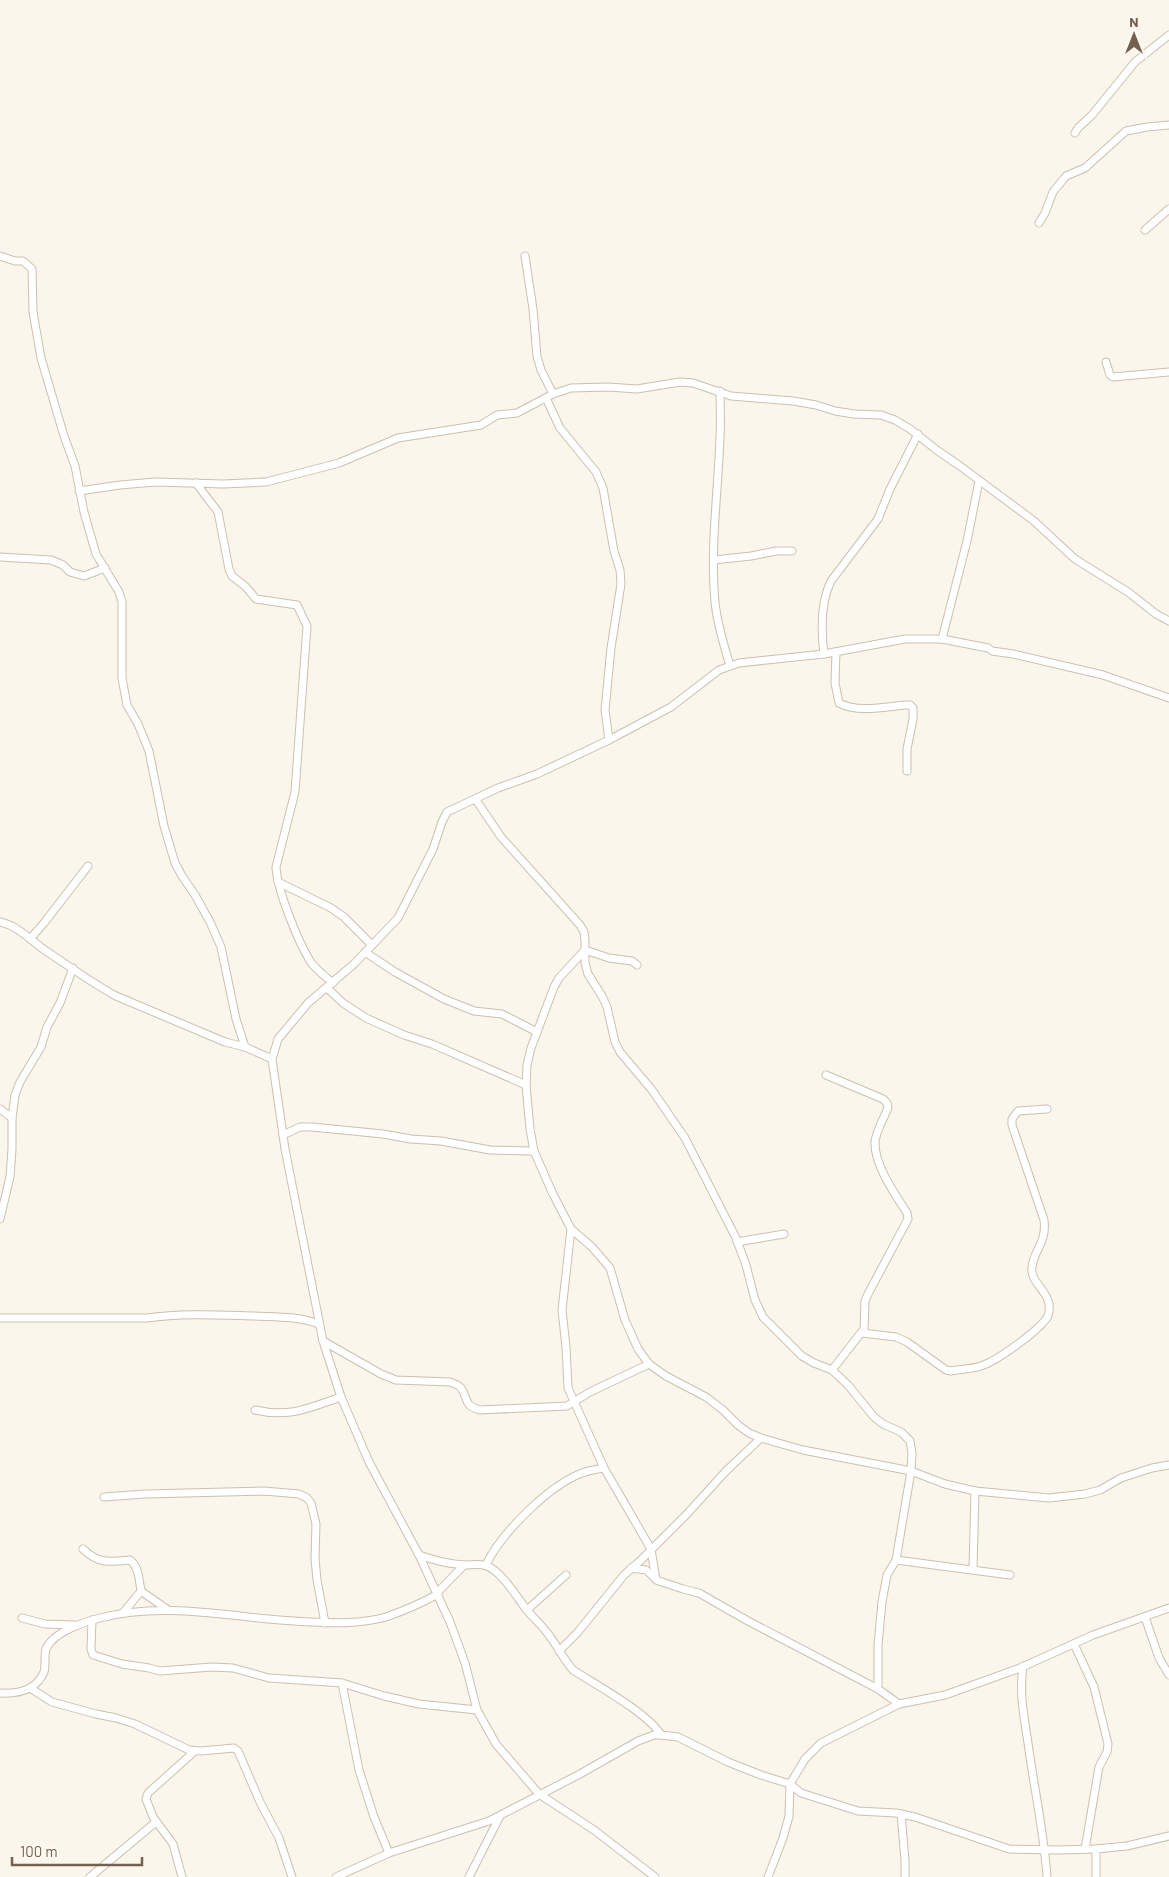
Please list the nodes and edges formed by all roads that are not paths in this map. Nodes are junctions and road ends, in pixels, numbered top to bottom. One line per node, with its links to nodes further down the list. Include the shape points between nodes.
1 (1169, 35): 3 (street, via 1135,62)
2 (1169, 125): 5 (street, via 1126,132 1085,168 1066,176 1053,192)
3 (1075, 133)
4 (1169, 209): 6 (street)
5 (1039, 223)
6 (1146, 230)
7 (0, 256): 17 (street, via 23,261 32,269 37,338 55,408 75,466)
8 (525, 256): 12 (street, via 534,309 537,356 540,370)
9 (1106, 362): 10 (street, via 1113,377)
10 (1169, 372)
11 (720, 391): 12 (street, via 680,382 638,389 590,386); 14 (street, via 731,396 793,401 854,414 881,415); 20 (street)
12 (553, 394): 13 (street)
13 (546, 398): 16 (street, via 517,413 497,415 481,425 398,438 339,463 273,481); 28 (street, via 560,428 596,472 603,488 620,570 605,710)
14 (918, 434): 15 (street); 25 (street, via 878,519 827,590 823,619)
15 (979, 481): 22 (street, via 1034,521 1075,559); 23 (street)
16 (196, 483): 17 (street, via 155,482); 32 (street, via 218,512 232,576 256,599 297,605 307,626 295,792 276,867)
17 (79, 491): 21 (street, via 96,554)
18 (792, 551): 20 (street)
19 (0, 557): 21 (street, via 51,560 70,572 84,576)
20 (714, 560): 26 (street, via 715,603)
21 (105, 568): 43 (street, via 122,602 122,678 128,705 149,751 175,863 207,915 221,947)
22 (1169, 621)
23 (942, 639): 24 (street, via 905,639); 27 (street, via 1103,675)
24 (836, 652): 25 (street); 29 (street, via 835,683 839,703 860,708 905,704 913,708)
25 (824, 654): 26 (street)
26 (730, 666): 28 (street, via 719,670 663,712)
27 (1169, 698)
28 (610, 740): 30 (street)
29 (907, 770)
30 (476, 800): 35 (street, via 448,812 398,918); 36 (street, via 501,837 580,925 584,932)
31 (88, 866): 34 (street)
32 (278, 882): 35 (street, via 331,908); 40 (street, via 311,962)
33 (0, 922): 34 (street, via 10,924)
34 (30, 939): 39 (street)
35 (372, 945): 37 (street)
36 (585, 950): 38 (street); 42 (street, via 559,978); 55 (street, via 588,974 607,1008 620,1052 686,1138)
37 (365, 952): 40 (street); 42 (street, via 444,999 474,1011 502,1014)
38 (637, 965)
39 (73, 968): 43 (street, via 116,996 225,1042); 49 (street, via 41,1047 20,1082)
40 (333, 983): 41 (street)
41 (327, 988): 44 (street, via 314,996 278,1039); 46 (street, via 343,1004 366,1018)
42 (537, 1032): 46 (street, via 527,1065)
43 (245, 1047): 44 (street)
44 (272, 1059): 50 (street)
45 (826, 1075): 58 (street, via 887,1103 875,1141 877,1156 884,1175 907,1213 906,1225 865,1301)
46 (526, 1085): 51 (street)
47 (0, 1109): 49 (street)
48 (1047, 1109): 58 (street, via 1018,1111 1012,1125 1044,1220 1046,1231 1032,1274 1049,1301 1048,1316 1020,1343 994,1360 951,1371 896,1337)
49 (12, 1118): 52 (street, via 10,1177)
50 (283, 1135): 51 (street, via 300,1127 441,1141 490,1150); 57 (street)
51 (534, 1151): 53 (street)
52 (0, 1219)
53 (572, 1229): 60 (street, via 610,1268 625,1320); 63 (street, via 562,1310 568,1388)
54 (784, 1234): 55 (street)
55 (737, 1242): 61 (street, via 763,1317 802,1356)
56 (0, 1318): 57 (street, via 147,1318 204,1314 296,1318)
57 (319, 1324): 59 (street)
58 (862, 1332): 61 (street)
59 (323, 1341): 62 (street); 63 (street, via 396,1380 456,1384 472,1408 480,1410 567,1406)
60 (649, 1364): 63 (street); 65 (street, via 706,1397 738,1425)
61 (832, 1370): 68 (street, via 874,1417 910,1441)
62 (341, 1397): 64 (street, via 289,1414); 73 (street, via 369,1462)
63 (574, 1402): 67 (street)
64 (255, 1410)
65 (761, 1438): 68 (street, via 803,1450); 72 (street)
66 (1169, 1465): 69 (street, via 1121,1478 1085,1494 1048,1498)
67 (604, 1468): 72 (street); 76 (street, via 584,1472 551,1491 504,1535)
68 (911, 1471): 69 (street); 74 (street)
69 (975, 1491): 78 (street)
70 (104, 1497): 91 (street, via 264,1491 300,1494 311,1503 316,1524 316,1580)
71 (83, 1549): 82 (street, via 98,1560 133,1562)
72 (651, 1549): 77 (street); 81 (street)
73 (419, 1555): 75 (street); 83 (street)
74 (896, 1560): 78 (street); 99 (street, via 887,1575 882,1602)
75 (464, 1565): 76 (street); 83 (street)
76 (486, 1565): 86 (street, via 507,1584)
77 (631, 1568): 81 (street, via 646,1570); 94 (street)
78 (973, 1569): 80 (street)
79 (566, 1575): 86 (street)
80 (1010, 1575)
81 (656, 1580): 99 (street, via 699,1593)
82 (141, 1591): 85 (street); 87 (street)
83 (438, 1594): 91 (street, via 386,1617); 102 (street, via 465,1664)
84 (1169, 1608): 88 (street)
85 (168, 1610): 87 (street); 91 (street)
86 (527, 1610): 94 (street)
87 (124, 1613): 90 (street)
88 (1145, 1617): 93 (street); 96 (street, via 1159,1658)
89 (22, 1618): 92 (street, via 45,1624)
90 (92, 1620): 92 (street); 97 (street, via 90,1649 93,1655 122,1664 160,1671 233,1668 269,1678)
91 (326, 1623)
92 (78, 1624): 98 (street, via 50,1644 46,1650 44,1671)
93 (1074, 1644): 95 (street); 112 (street, via 1094,1687 1108,1744 1099,1767)
94 (559, 1650): 103 (street, via 573,1670 636,1711)
95 (1023, 1666): 101 (street, via 945,1695); 111 (street, via 1023,1716)
96 (1169, 1675)
97 (342, 1683): 102 (street, via 418,1704); 114 (street, via 359,1770)
98 (30, 1688): 100 (street, via 21,1693); 104 (street, via 52,1702 135,1724)
99 (878, 1689): 101 (street)
100 (0, 1693)
101 (899, 1704): 105 (street, via 821,1743 805,1759)
102 (477, 1710): 106 (street, via 496,1744)
103 (662, 1735): 105 (street, via 678,1737 753,1772); 106 (street, via 638,1741)
104 (195, 1751): 109 (street, via 148,1793 146,1804); 117 (street, via 231,1747 238,1751 279,1838)
105 (790, 1784): 107 (street, via 801,1793 846,1808); 121 (street, via 789,1816)
106 (539, 1794): 108 (street); 120 (street, via 594,1830)
107 (900, 1814): 111 (street, via 1009,1849); 122 (street)
108 (500, 1816): 114 (street); 119 (street)
109 (156, 1822): 115 (street); 116 (street, via 173,1844)
110 (1169, 1836): 113 (street)
111 (1045, 1849): 112 (street); 123 (street)
112 (1085, 1849): 113 (street)
113 (1096, 1849): 124 (street)
114 (389, 1853): 118 (street)
115 (90, 1877)
116 (182, 1877)
117 (292, 1877)
118 (336, 1877)
119 (469, 1877)
120 (654, 1877)
121 (768, 1877)
122 (905, 1877)
123 (1047, 1877)
124 (1096, 1877)

